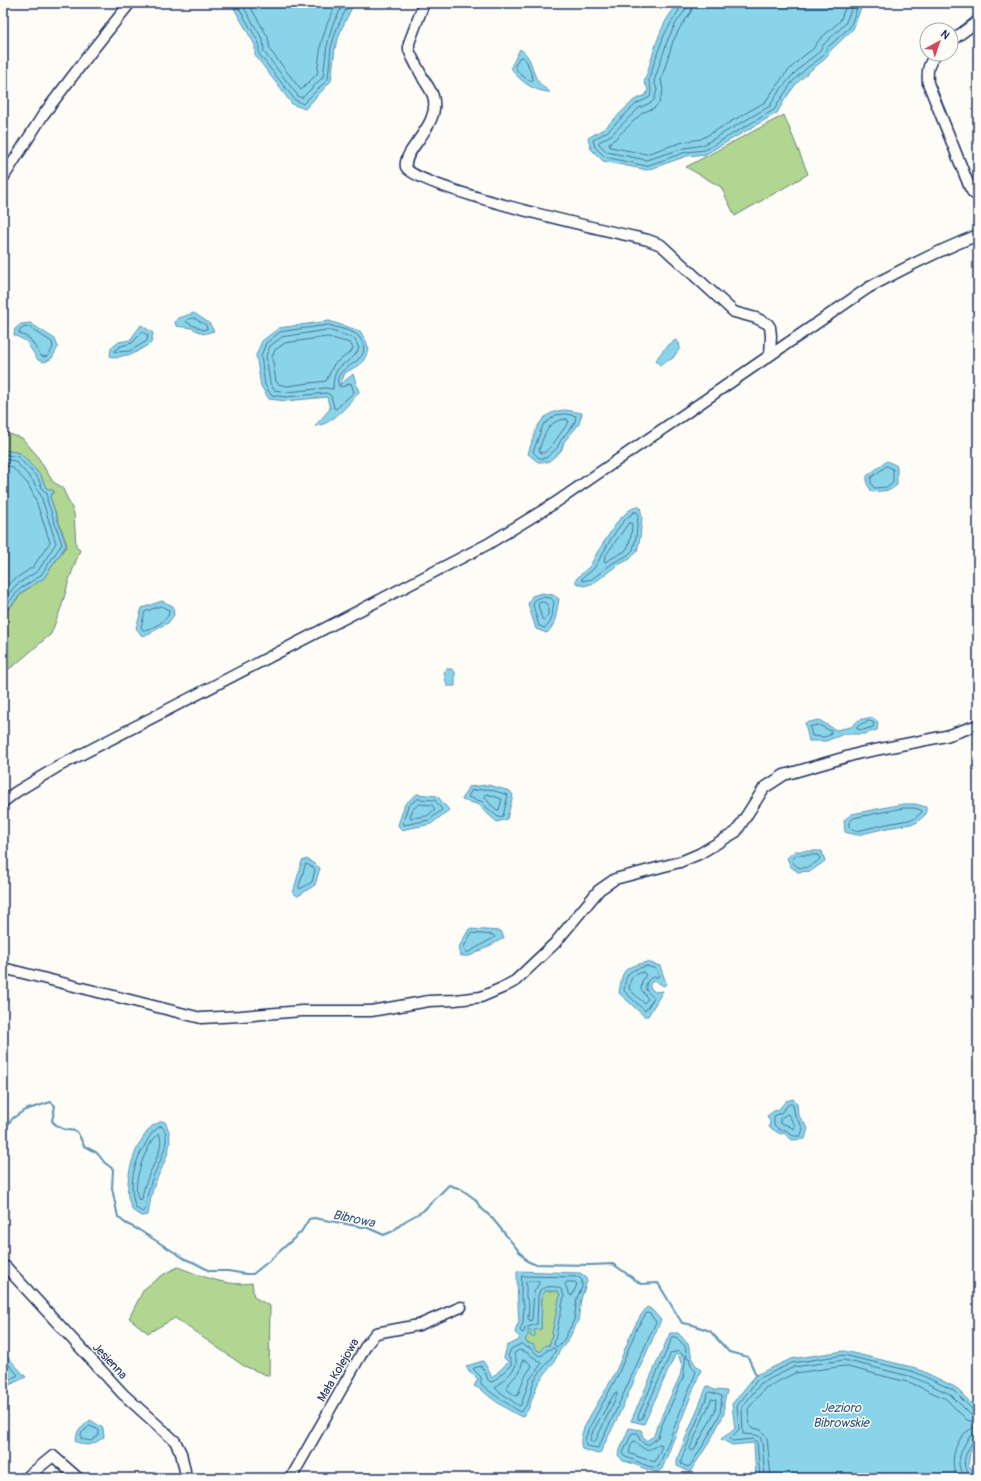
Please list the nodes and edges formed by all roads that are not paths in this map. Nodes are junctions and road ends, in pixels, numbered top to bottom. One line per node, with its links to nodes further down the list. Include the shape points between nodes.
1 (130, 3): 6 (street, via 43,115)
2 (424, 3): 9 (street, via 409,43 409,50 433,96 434,110 426,130 407,158 406,166 409,172 484,200 661,245 734,312 768,324)
3 (978, 21): 4 (street)
4 (959, 35)
5 (930, 62): 7 (street, via 928,83 970,188)
6 (3, 178)
7 (978, 195)
8 (978, 235): 9 (street, via 940,250 868,288)
9 (770, 355): 11 (street, via 555,503 488,544 59,766)
10 (978, 726): 12 (street, via 946,736 860,753 784,775 764,788 736,832 680,862 615,879 599,890 555,943 515,981 481,997 429,1001 371,1011 302,1011 200,1018)
11 (3, 802)
12 (3, 968)
13 (3, 1266): 17 (street, Jesienna, via 123,1394 175,1441)
14 (461, 1307): 18 (street, Mała Kolejowa, via 419,1325 376,1333 367,1344)
15 (26, 1478): 16 (street, via 53,1456)
16 (78, 1478)
17 (185, 1478)
18 (291, 1478)

